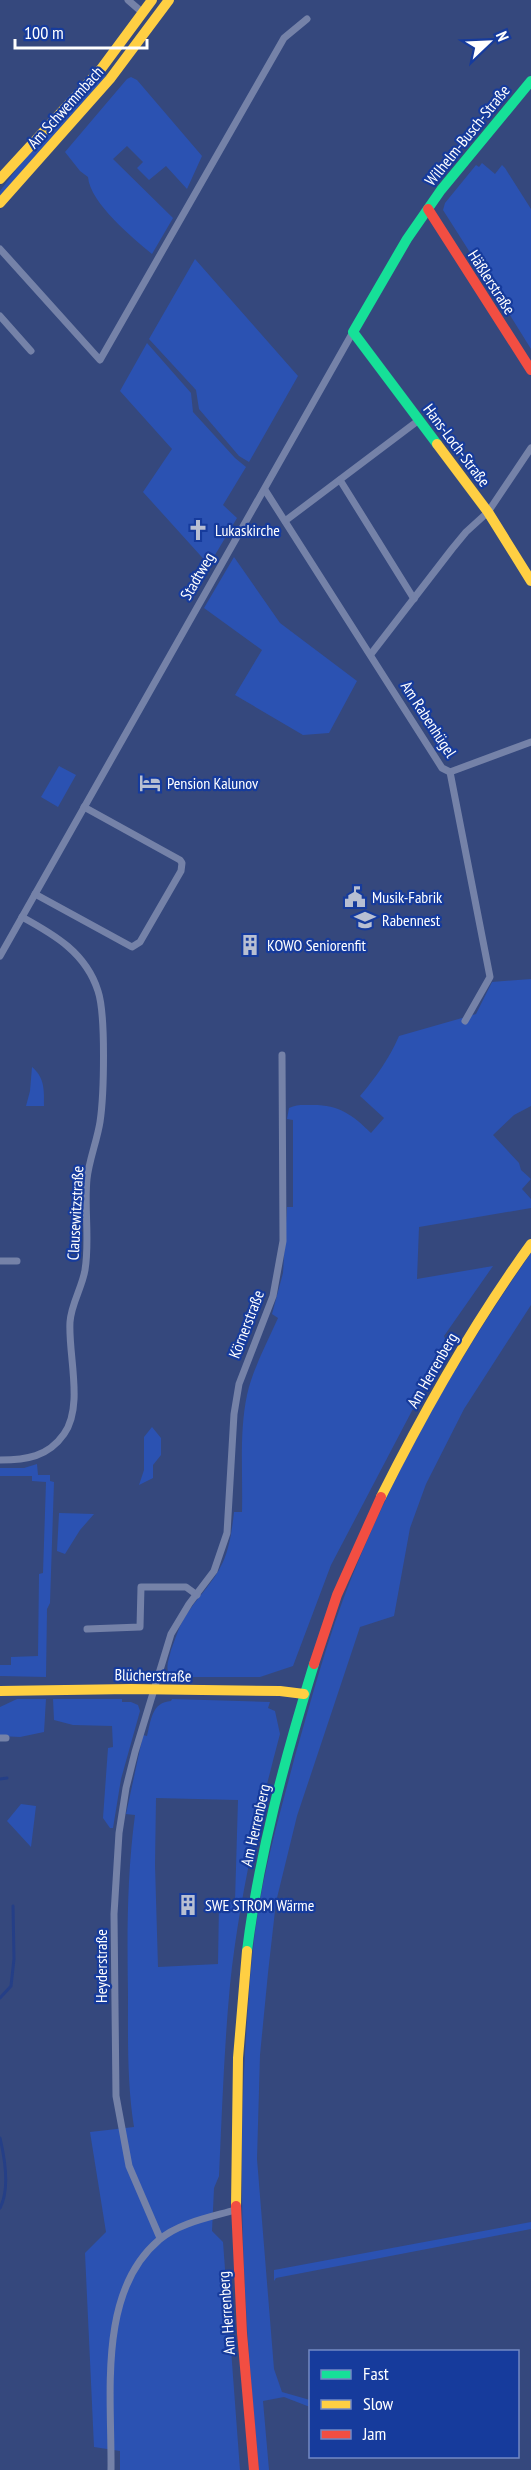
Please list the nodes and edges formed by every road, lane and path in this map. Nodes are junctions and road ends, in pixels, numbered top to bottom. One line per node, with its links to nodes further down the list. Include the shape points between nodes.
1 (128, 0): 4 (street)
2 (152, 0): 4 (main road, Am Schwemmbach)
3 (170, 0): 8 (main road, Am Schwemmbach, via 111,78)
4 (143, 13): 7 (main road, Am Schwemmbach, via 101,69)
5 (307, 19): 10 (street, via 284,38 100,360)
6 (531, 81): 9 (main road, Wilhelm-Busch-Straße)
7 (0, 180)
8 (0, 203)
9 (428, 209): 12 (main road, Stadtweg); 14 (main road, Häßlerstraße)
10 (0, 249)
11 (0, 316): 13 (street)
12 (353, 332): 15 (main road, Hans-Loch-Straße); 18 (street, Stadtweg)
13 (31, 351)
14 (531, 370)
15 (419, 420): 17 (street); 19 (main road, Hans-Loch-Straße)
16 (531, 448): 19 (street)
17 (340, 480): 20 (street); 22 (street)
18 (265, 490): 20 (street, Am Rabenhügel); 26 (street, Stadtweg)
19 (488, 513): 21 (main road, Hans-Loch-Straße); 22 (street, via 459,540)
20 (285, 521): 23 (street, Am Rabenhügel)
21 (531, 581)
22 (414, 599): 23 (street)
23 (371, 654): 25 (street, Am Rabenhügel, via 442,768)
24 (531, 742): 25 (street)
25 (450, 772): 30 (street, Am Rabenhügel, via 490,977)
26 (84, 807): 27 (street, Stadtweg); 27 (street, via 180,860 181,871 140,942 132,947)
27 (34, 896): 28 (street, Stadtweg)
28 (22, 917): 29 (street, Stadtweg); 35 (street, Clausewitzstraße, via 71,947 94,981 101,1006 102,1085 100,1122 87,1181 85,1272 70,1322 73,1353 69,1424 54,1446 44,1453 21,1460)
29 (0, 956)
30 (465, 1021)
31 (282, 1055): 36 (street, Körnerstraße, via 283,1217 279,1272 239,1384 225,1542 214,1571)
32 (531, 1244): 40 (main road, Am Herrenberg, via 472,1331 393,1474 343,1580)
33 (16, 1260): 34 (street)
34 (0, 1261)
35 (0, 1460)
36 (196, 1594): 37 (street, via 186,1587 141,1587 140,1627); 38 (street, Körnerstraße, via 171,1634)
37 (87, 1629)
38 (153, 1690): 39 (main road, Blücherstraße); 40 (main road, Blücherstraße); 42 (street, Heyderstraße, via 118,1833 115,2052 116,2096 126,2155)
39 (0, 1691)
40 (304, 1694): 41 (main road, Am Herrenberg, via 267,1837 251,1921 238,2056)
41 (235, 2210): 42 (street); 44 (main road, Am Herrenberg)
42 (160, 2238): 43 (street, via 131,2274 112,2334)
43 (111, 2470)
44 (254, 2470)

